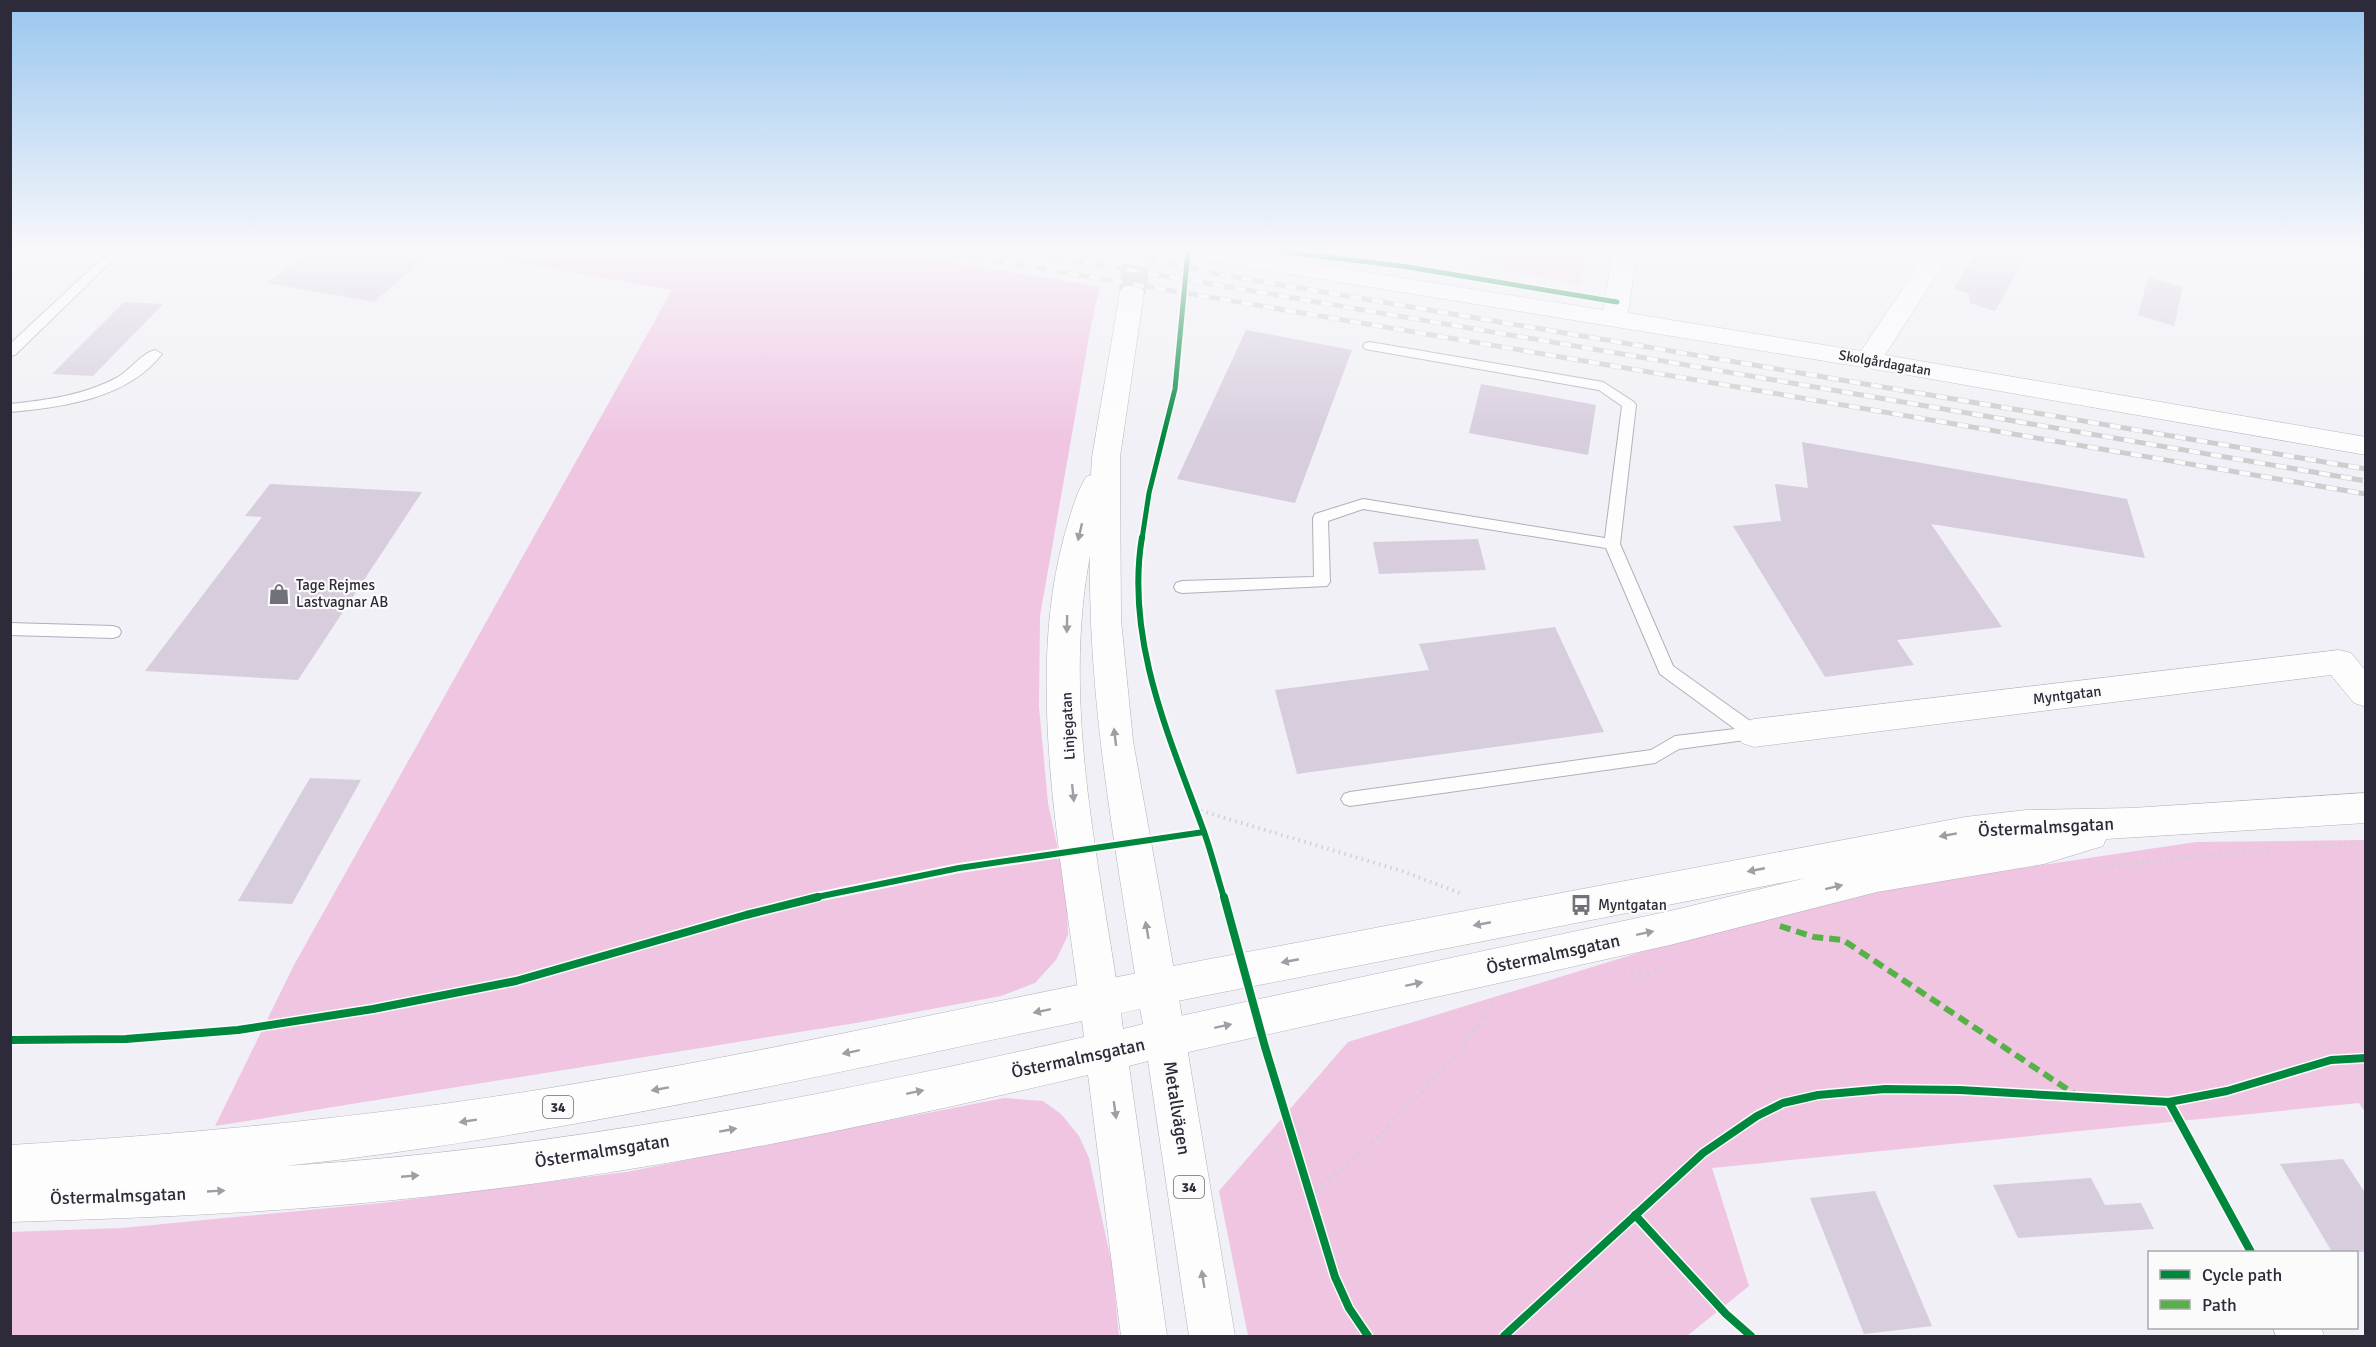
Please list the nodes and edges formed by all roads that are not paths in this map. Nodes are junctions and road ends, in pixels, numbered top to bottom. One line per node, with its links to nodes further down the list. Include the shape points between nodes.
1 (50, 314): 8 (lane)
2 (1129, 314): 13 (main road, Linjegatan)
3 (1577, 314): 6 (main road, Skolgårdagatan)
4 (1615, 314): 6 (main road)
5 (1898, 314): 10 (main road)
6 (1614, 320): 10 (main road, Skolgårdagatan)
7 (1370, 346): 14 (lane, via 1603,386 1629,405)
8 (10, 352)
9 (155, 354): 11 (lane, via 138,372 94,394)
10 (1868, 360): 12 (main road, Skolgårdagatan)
11 (10, 408)
12 (2366, 446)
13 (1106, 457): 23 (main road, Linjegatan, one-way to 13, via 1124,799 1108,670); 24 (main road, Linjegatan, one-way to 24, via 1082,525 1071,577 1065,672 1067,735)
14 (1612, 544): 15 (lane, via 1363,504 1320,518 1322,582); 19 (lane, via 1666,670)
15 (1182, 587)
16 (10, 629): 17 (lane)
17 (113, 632)
18 (2366, 694): 19 (main road, Myntgatan, via 2339,662)
19 (1754, 733): 20 (lane, via 1675,743 1655,756)
20 (1350, 799)
21 (2366, 808): 22 (main road, Östermalmsgatan)
22 (2132, 823): 23 (main road, Östermalmsgatan, one-way to 23, via 2026,825 1954,834); 25 (main road, Östermalmsgatan, one-way to 22, via 1670,928 1877,876 2044,848)
23 (1157, 987): 24 (main road, Östermalmsgatan / 34); 25 (main road, Metallvägen / 34)
24 (1099, 999): 26 (main road); 27 (main road, Östermalmsgatan / 34, one-way to 27, via 774,1068 464,1122 153,1159)
25 (1166, 1038): 26 (main road, Östermalmsgatan); 30 (main road, Metallvägen / 34, one-way to 25)
26 (1107, 1052): 28 (main road, Östermalmsgatan, one-way to 26, via 281,1188 459,1172 596,1153 776,1121); 29 (main road, one-way to 29)
27 (10, 1167)
28 (10, 1200)
29 (1144, 1336)
30 (1212, 1336)

